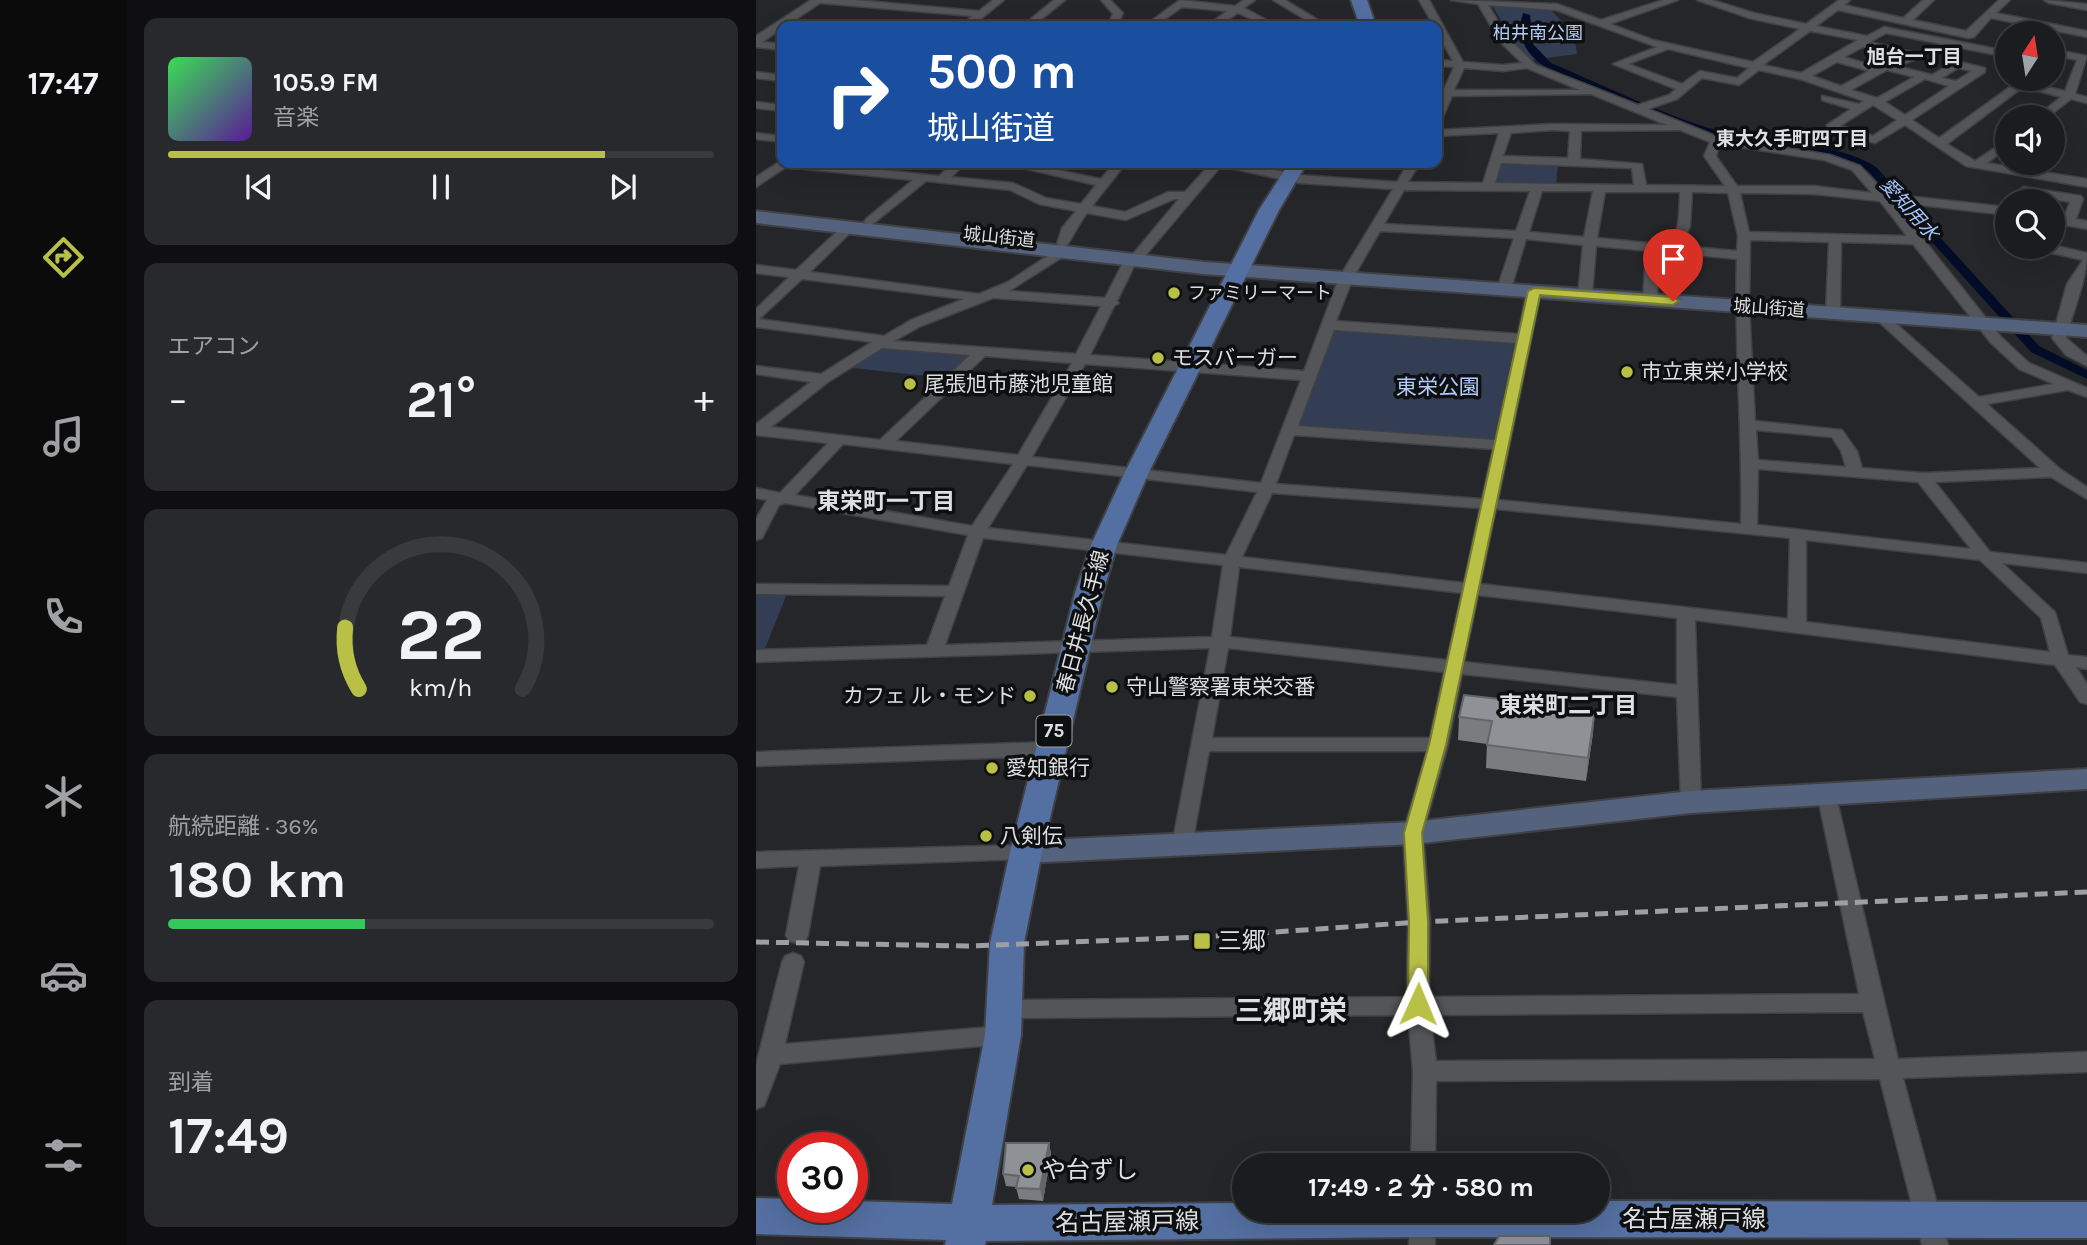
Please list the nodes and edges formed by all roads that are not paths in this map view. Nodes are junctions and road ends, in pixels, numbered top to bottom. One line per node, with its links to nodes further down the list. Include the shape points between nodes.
1 (819, 0): 20 (street); 22 (street)
2 (999, 0): 20 (street)
3 (1059, 0): 24 (street)
4 (1250, 0): 19 (street)
5 (1278, 0): 29 (street)
6 (1359, 0): 30 (main road)
7 (1424, 0): 31 (street)
8 (1456, 0): 14 (street)
9 (1702, 0): 36 (street)
10 (1929, 0): 32 (street)
11 (2005, 0): 21 (street)
12 (2049, 0): 18 (street)
13 (1104, 1): 25 (street, via 1118,13)
14 (1473, 1): 34 (street, via 1558,7); 52 (street)
15 (1663, 1): 34 (street)
16 (1182, 2): 19 (street); 26 (street)
17 (1841, 3): 32 (street); 36 (street)
18 (2087, 7)
19 (1238, 9): 27 (street); 28 (street)
20 (982, 14): 23 (street)
21 (1989, 15): 39 (street); 40 (street)
22 (789, 21)
23 (973, 21)
24 (1033, 21)
25 (1114, 21)
26 (1156, 21)
27 (1220, 21)
28 (1263, 21)
29 (1314, 21)
30 (1366, 21)
31 (1436, 21)
32 (1906, 21): 40 (street)
33 (756, 23): 35 (street)
34 (1602, 23): 45 (street)
35 (777, 25)
36 (1810, 27): 41 (street); 53 (street)
37 (777, 29): 43 (street)
38 (1442, 32): 51 (street)
39 (2087, 34)
40 (1968, 35): 42 (street)
41 (1863, 41): 46 (street, via 1884,30); 48 (street); 54 (street, via 1912,55)
42 (1995, 41)
43 (756, 43): 44 (street)
44 (777, 46)
45 (1668, 46): 53 (street); 60 (street, via 1618,64)
46 (1995, 52)
47 (2065, 55): 49 (street)
48 (1835, 58): 54 (street); 57 (street)
49 (2085, 59): 66 (street)
50 (1442, 63): 51 (street)
51 (1460, 65): 52 (street); 64 (street)
52 (1529, 65): 65 (street)
53 (1755, 66): 57 (street); 60 (street, via 1739,82 1700,74)
54 (1881, 68): 58 (street); 61 (street)
55 (756, 75): 56 (street)
56 (777, 77)
57 (1803, 77): 61 (street)
58 (1929, 77): 59 (street); 59 (street, via 1956,64 1981,70); 69 (street)
59 (1958, 85): 76 (street)
60 (1684, 88): 75 (street)
61 (1844, 89): 69 (street)
62 (2013, 91): 84 (street)
63 (2053, 91): 66 (street)
64 (1447, 93): 65 (street); 71 (street)
65 (1596, 93): 75 (street)
66 (2069, 96): 68 (street); 72 (street)
67 (1826, 98): 74 (street)
68 (2087, 100)
69 (1875, 101): 74 (street); 76 (street)
70 (756, 105): 73 (street)
71 (1442, 105)
72 (2057, 105)
73 (777, 107)
74 (1860, 108): 76 (street, via 1830,127 1875,140)
75 (1638, 109): 78 (street)
76 (1904, 121): 84 (street)
77 (1576, 128): 78 (street); 79 (street); 87 (street)
78 (1680, 128): 83 (street)
79 (1506, 130): 80 (street); 86 (street)
80 (1442, 133)
81 (756, 136): 82 (street)
82 (777, 138)
83 (1716, 140): 115 (street, via 1710,156); 118 (street, via 1843,162 1863,172)
84 (1939, 144): 89 (street)
85 (1995, 152): 89 (street)
86 (1496, 159): 87 (street); 108 (street)
87 (1568, 161): 111 (street); 113 (street, via 1638,166)
88 (777, 166): 99 (street)
89 (1976, 166): 106 (street)
90 (777, 167): 104 (street)
91 (814, 168): 101 (street)
92 (878, 168): 101 (street)
93 (954, 168): 103 (street)
94 (1035, 168): 109 (street)
95 (1045, 168): 105 (street)
96 (1116, 168): 105 (street)
97 (1212, 168): 116 (street)
98 (1411, 168): 107 (street)
99 (756, 169)
100 (1293, 169): 107 (street); 142 (main road, 春日井長久手線 / 75)
101 (872, 173): 102 (street)
102 (923, 178): 103 (street); 124 (street)
103 (941, 180): 109 (street)
104 (756, 183)
105 (1102, 183): 119 (street)
106 (2087, 183)
107 (1402, 186): 108 (street); 127 (street)
108 (1488, 186): 110 (street)
109 (1013, 187): 119 (street, via 1043,201)
110 (1537, 187): 111 (street); 129 (street)
111 (1565, 187): 112 (street)
112 (1600, 188): 113 (street); 133 (street)
113 (1640, 188): 114 (street)
114 (1686, 189): 115 (street); 135 (street, via 1682,238)
115 (1733, 189): 118 (street, via 1814,190); 130 (street)
116 (1186, 196): 119 (street, via 1172,195 1126,216); 138 (street)
117 (2065, 197): 125 (street, via 2077,199)
118 (1888, 198): 121 (street); 132 (street)
119 (1087, 208): 134 (street, via 1068,228)
120 (756, 209): 124 (street, 城山街道)
121 (1995, 210)
122 (756, 217): 128 (street, 城山街道)
123 (2065, 221): 125 (street)
124 (870, 222): 134 (street, 城山街道)
125 (2069, 222): 126 (street)
126 (2087, 225)
127 (1376, 227): 129 (street); 144 (street)
128 (848, 228): 134 (street, 城山街道); 143 (street)
129 (1521, 235): 133 (street); 146 (street)
130 (1744, 236): 131 (street); 137 (street)
131 (1835, 238): 132 (street); 153 (street)
132 (1917, 240): 157 (street)
133 (1590, 241): 135 (street); 148 (street)
134 (1063, 247): 138 (street, 城山街道); 149 (street, via 1013,285)
135 (1676, 248): 137 (street); 150 (street, via 1652,267)
136 (2065, 252): 139 (street)
137 (1745, 256): 152 (street)
138 (1135, 257): 142 (street, 城山街道); 151 (street)
139 (2087, 257)
140 (2087, 263): 145 (street)
141 (756, 269): 143 (street)
142 (1241, 270): 144 (street, 城山街道); 166 (main road, 春日井長久手線 / 75)
143 (800, 275): 149 (street); 154 (street)
144 (1346, 278): 146 (street, 城山街道); 158 (street)
145 (2081, 286): 159 (street)
146 (1504, 289): 147 (street, 城山街道)
147 (1534, 291): 148 (street, 城山街道); 161 (street)
148 (1585, 295): 150 (street, 城山街道)
149 (986, 296): 151 (street); 162 (street, via 916,323)
150 (1650, 299): 152 (street, 城山街道)
151 (1112, 303): 164 (street)
152 (1742, 306): 153 (street, 城山街道); 173 (street)
153 (1833, 312): 155 (street, 城山街道)
154 (756, 316)
155 (1883, 316): 157 (street, 城山街道); 172 (street)
156 (756, 323): 162 (street)
157 (1988, 323): 159 (street, 城山街道); 170 (street, via 2024,366)
158 (1328, 326): 161 (street); 168 (street)
159 (2061, 329): 160 (street, 城山街道); 165 (street, via 2059,338 2064,346)
160 (2087, 331)
161 (1524, 340): 178 (street)
162 (883, 342): 163 (street); 169 (street)
163 (981, 352): 164 (street); 177 (street)
164 (1081, 359): 166 (street); 179 (street)
165 (2087, 362)
166 (1192, 367): 168 (street); 182 (main road, 春日井長久手線 / 75)
167 (756, 370): 169 (street)
168 (1308, 376): 175 (street)
169 (823, 379): 174 (street)
170 (2068, 386): 171 (street); 172 (street)
171 (2087, 393)
172 (1975, 402): 183 (street)
173 (1747, 425): 180 (street); 181 (street, via 1837,433)
174 (757, 430): 176 (street)
175 (1287, 430): 178 (street); 185 (street)
176 (839, 440): 177 (street); 188 (street)
177 (883, 445): 179 (street)
178 (1502, 445): 189 (street)
179 (1022, 461): 182 (street); 191 (street)
180 (1750, 464): 181 (street); 190 (street)
181 (1855, 471): 184 (street)
182 (1137, 472): 185 (street); 194 (main road, 春日井長久手線 / 75)
183 (2054, 472): 184 (street); 187 (street)
184 (1923, 478): 195 (street)
185 (1267, 488): 189 (street); 196 (street)
186 (756, 493): 188 (street)
187 (2087, 494)
188 (784, 498): 191 (street); 193 (street, via 773,502)
189 (1489, 504): 190 (street); 199 (street)
190 (1749, 529): 192 (street)
191 (977, 532): 194 (street); 200 (street)
192 (1798, 534): 195 (street); 202 (street)
193 (756, 535)
194 (1104, 545): 196 (street); 204 (main road, 春日井長久手線 / 75)
195 (1984, 555): 197 (street); 207 (street, via 2049,616)
196 (1232, 561): 199 (street); 203 (street)
197 (2087, 568)
198 (756, 589): 200 (street)
199 (1471, 589): 201 (street); 209 (street)
200 (955, 591): 205 (street)
201 (1686, 615): 202 (street); 210 (street)
202 (1797, 626): 207 (street)
203 (1220, 642): 204 (street); 209 (street); 212 (street)
204 (1074, 646): 205 (street); 214 (main road, 春日井長久手線 / 75)
205 (934, 651): 206 (street)
206 (756, 656)
207 (2060, 658): 208 (street); 211 (street)
208 (2087, 663)
209 (1454, 668): 210 (street); 213 (street)
210 (1686, 692): 218 (street)
211 (2087, 698)
212 (1199, 744): 213 (street); 220 (street)
213 (1438, 745): 219 (street)
214 (1050, 749): 215 (street); 221 (main road, 春日井長久手線 / 75)
215 (756, 759)
216 (2087, 779): 217 (street)
217 (1828, 793): 218 (street); 226 (street)
218 (1691, 802): 219 (street)
219 (1413, 833): 220 (street); 227 (street)
220 (1182, 845): 221 (street)
221 (1026, 852): 222 (street); 228 (main road, 春日井長久手線 / 75, via 1007,943)
222 (810, 857): 223 (street); 224 (street)
223 (756, 860)
224 (797, 935)
225 (793, 962): 229 (street)
226 (1872, 1003): 227 (street); 231 (street)
227 (1418, 1004): 228 (street); 232 (street)
228 (1003, 1022): 229 (street); 239 (main road, 春日井長久手線 / 75)
229 (771, 1055): 233 (street)
230 (2087, 1062): 231 (street)
231 (1889, 1069): 232 (street); 238 (street)
232 (1425, 1071): 234 (street)
233 (756, 1099)
234 (1423, 1153)
235 (756, 1216): 239 (main road, 名古屋瀬戸線)
236 (2087, 1220): 238 (main road, 名古屋瀬戸線)
237 (1422, 1225): 238 (main road, 名古屋瀬戸線); 239 (main road, 名古屋瀬戸線)
238 (1932, 1232)
239 (967, 1234)

